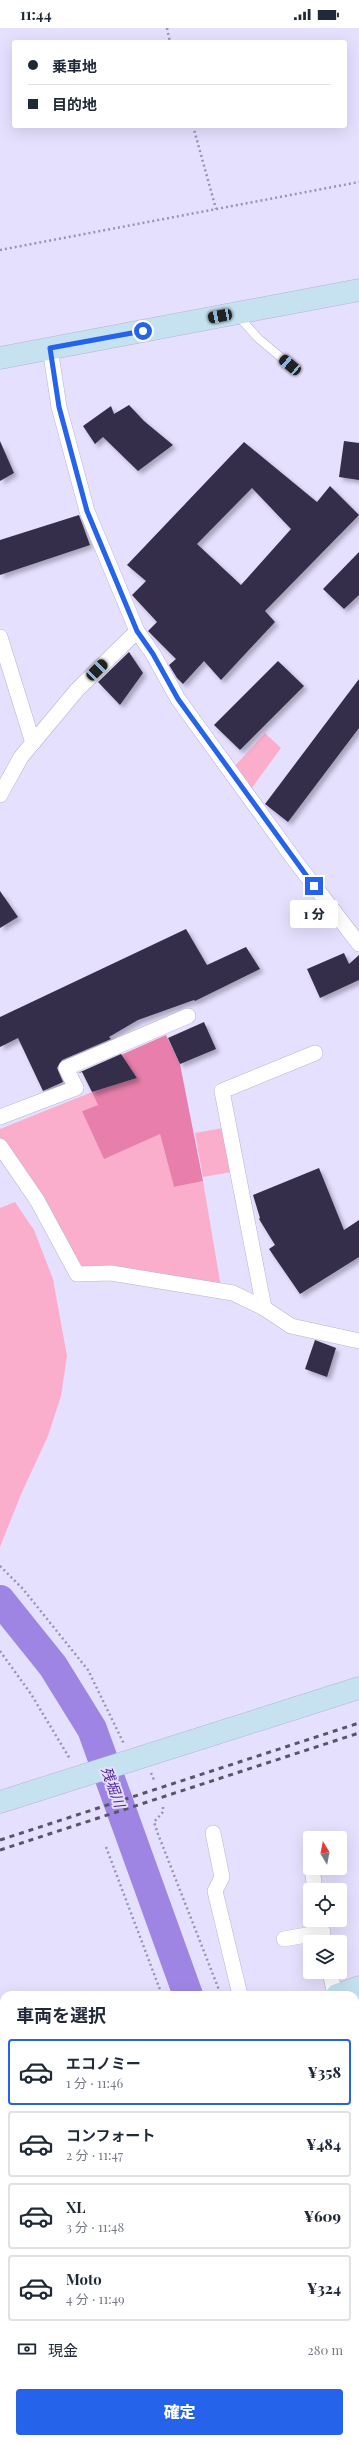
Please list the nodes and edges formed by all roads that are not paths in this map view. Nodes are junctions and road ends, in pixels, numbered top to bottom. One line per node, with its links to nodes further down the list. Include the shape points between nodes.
1 (359, 290): 2 (street)
2 (235, 313): 3 (street); 5 (lane, via 259,339)
3 (50, 348): 4 (street); 6 (street, via 59,407 87,511)
4 (0, 358)
5 (290, 365)
6 (137, 631): 8 (street, via 77,690); 10 (street, via 178,699)
7 (0, 637): 8 (street)
8 (33, 743): 9 (street, via 21,757)
9 (0, 795)
10 (359, 944)
11 (188, 1016): 13 (street, via 66,1068 76,1088)
12 (315, 1052): 15 (street, via 222,1091)
13 (0, 1117)
14 (0, 1146): 15 (street, via 37,1200 77,1274 111,1273 233,1293)
15 (264, 1308): 16 (street, via 291,1326)
16 (359, 1341)
17 (359, 1688): 18 (street, via 124,1755 77,1770)
18 (0, 1802)
19 (213, 1833): 24 (street, via 222,1877 215,1891)
20 (323, 1931): 21 (street)
21 (284, 1939)
22 (332, 1979): 25 (street)
23 (359, 1987): 26 (street)
24 (239, 1991)
25 (335, 1991)
26 (348, 1991)

